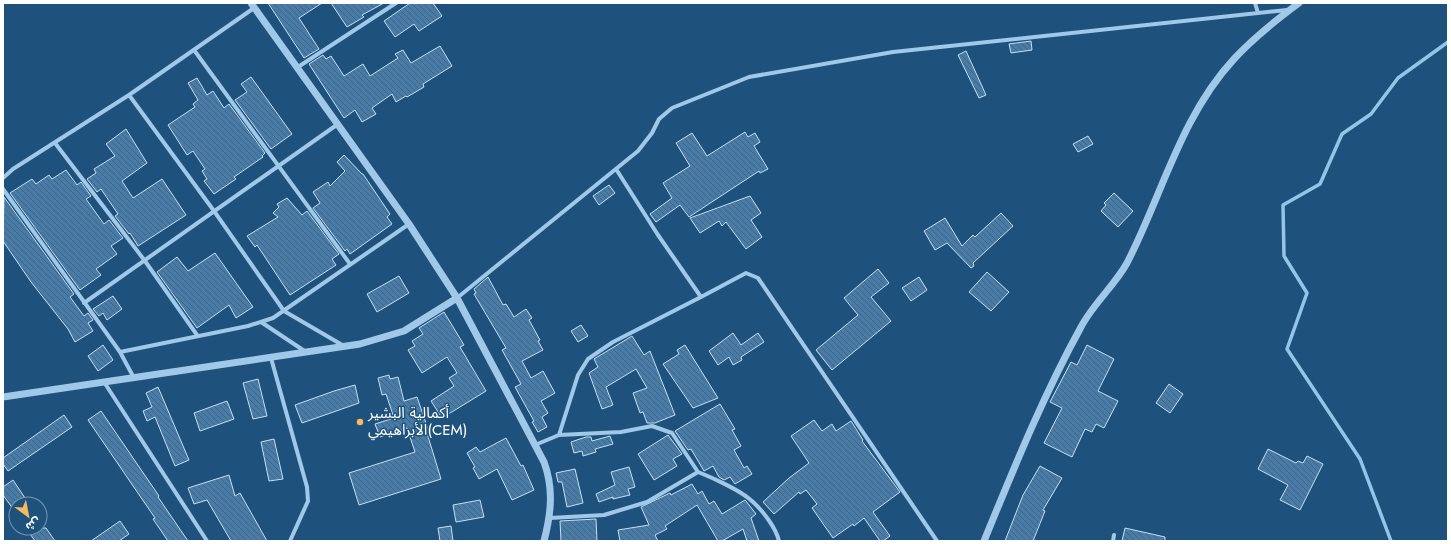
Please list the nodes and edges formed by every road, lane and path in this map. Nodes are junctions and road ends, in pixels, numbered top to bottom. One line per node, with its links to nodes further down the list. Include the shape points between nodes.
1 (396, 3): 8 (street)
2 (1255, 3): 6 (street)
3 (1299, 3): 5 (street)
4 (253, 6): 7 (street); 8 (street)
5 (1290, 10): 6 (street); 43 (street, via 1265,28 1233,59 1208,92 1185,133 1126,264 1082,325 1054,376)
6 (1258, 13): 13 (street, via 893,52 749,77 672,108 660,119 638,151)
7 (194, 50): 9 (street); 12 (street)
8 (298, 67): 10 (street)
9 (129, 95): 11 (street); 16 (street)
10 (338, 124): 12 (street); 17 (street)
11 (55, 143): 14 (street); 18 (street)
12 (278, 168): 16 (street); 19 (street)
13 (616, 169): 20 (street); 21 (street)
14 (3, 178)
15 (3, 189): 22 (street)
16 (214, 211): 18 (street); 23 (street)
17 (409, 224): 19 (street); 21 (street)
18 (145, 261): 22 (street); 25 (street)
19 (350, 264): 23 (street)
20 (701, 297): 33 (street, via 614,342 588,359 578,375); 42 (street, via 746,273 758,278)
21 (457, 298): 26 (street, via 404,331); 34 (street)
22 (84, 303): 27 (street)
23 (284, 311): 24 (street); 26 (street)
24 (261, 322): 25 (street); 28 (street)
25 (197, 335): 27 (street)
26 (344, 346): 28 (street)
27 (120, 352): 30 (street)
28 (306, 352): 29 (street)
29 (271, 358): 30 (street); 39 (street, via 307,486 308,501)
30 (134, 378): 31 (street)
31 (103, 382): 32 (street); 38 (street)
32 (3, 397)
33 (559, 434): 34 (street); 35 (street, via 621,432 652,426 672,433)
34 (535, 445): 36 (street, via 548,474 552,503)
35 (698, 472): 36 (street, via 647,502 604,515); 41 (street, via 753,502 777,533)
36 (550, 518): 40 (street)
37 (1114, 535): 44 (street)
38 (207, 541)
39 (290, 541)
40 (544, 541)
41 (779, 541)
42 (937, 541)
43 (984, 541)
44 (1113, 541)

